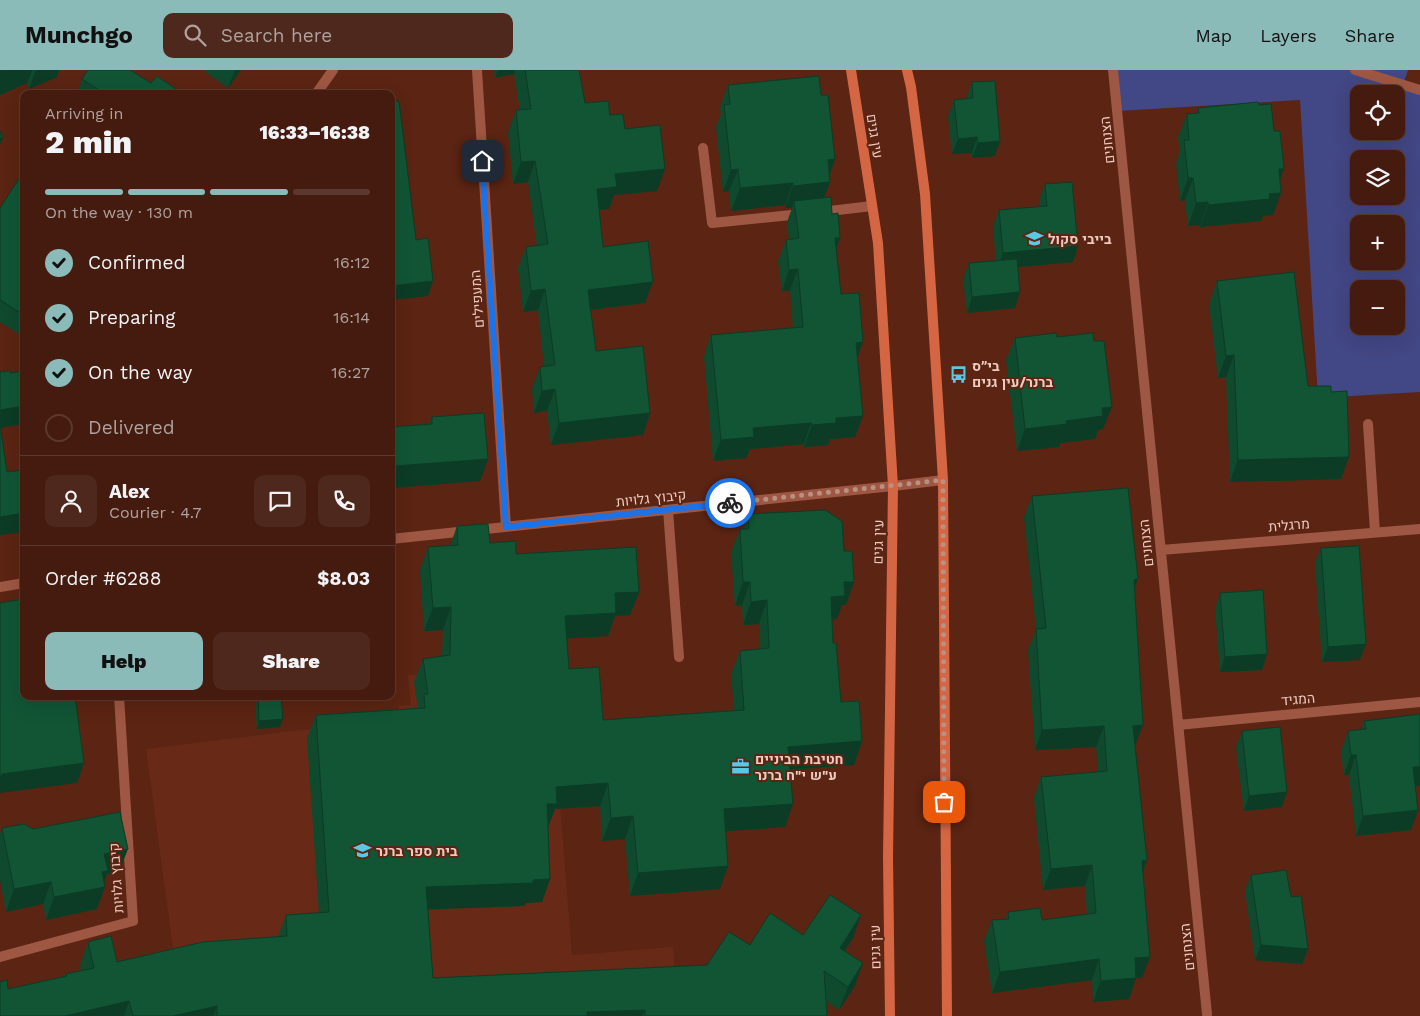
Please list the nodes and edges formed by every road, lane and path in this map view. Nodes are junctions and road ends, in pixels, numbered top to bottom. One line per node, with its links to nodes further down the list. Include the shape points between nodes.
1 (333, 70): 7 (street)
2 (477, 70): 15 (street, המעפילים)
3 (851, 70): 10 (main road, עין גנים)
4 (907, 70): 12 (main road, via 925,194)
5 (1113, 70): 19 (street, הצנחנים)
6 (1355, 70): 8 (street)
7 (319, 90)
8 (1420, 90)
9 (704, 148): 10 (street, via 712,223)
10 (872, 206): 13 (main road, עין גנים, via 878,243)
11 (1368, 424): 17 (street)
12 (943, 480): 13 (street, קיבוץ גלויות); 29 (main road)
13 (893, 486): 14 (street, קיבוץ גלויות); 28 (main road, עין גנים, via 888,857)
14 (668, 510): 15 (street, קיבוץ גלויות); 22 (street)
15 (506, 527): 18 (street, קיבוץ גלויות)
16 (1420, 528): 17 (street, מרגלית)
17 (1375, 532): 19 (street, מרגלית)
18 (395, 539)
19 (1161, 550): 25 (street, הצנחנים)
20 (20, 584): 21 (street)
21 (0, 587)
22 (679, 657)
23 (119, 700): 26 (street, קיבוץ גלויות, via 133,921)
24 (1420, 702): 25 (street, המגיד)
25 (1178, 725): 27 (street, הצנחנים)
26 (0, 957)
27 (1207, 1014)
28 (890, 1016)
29 (947, 1016)

